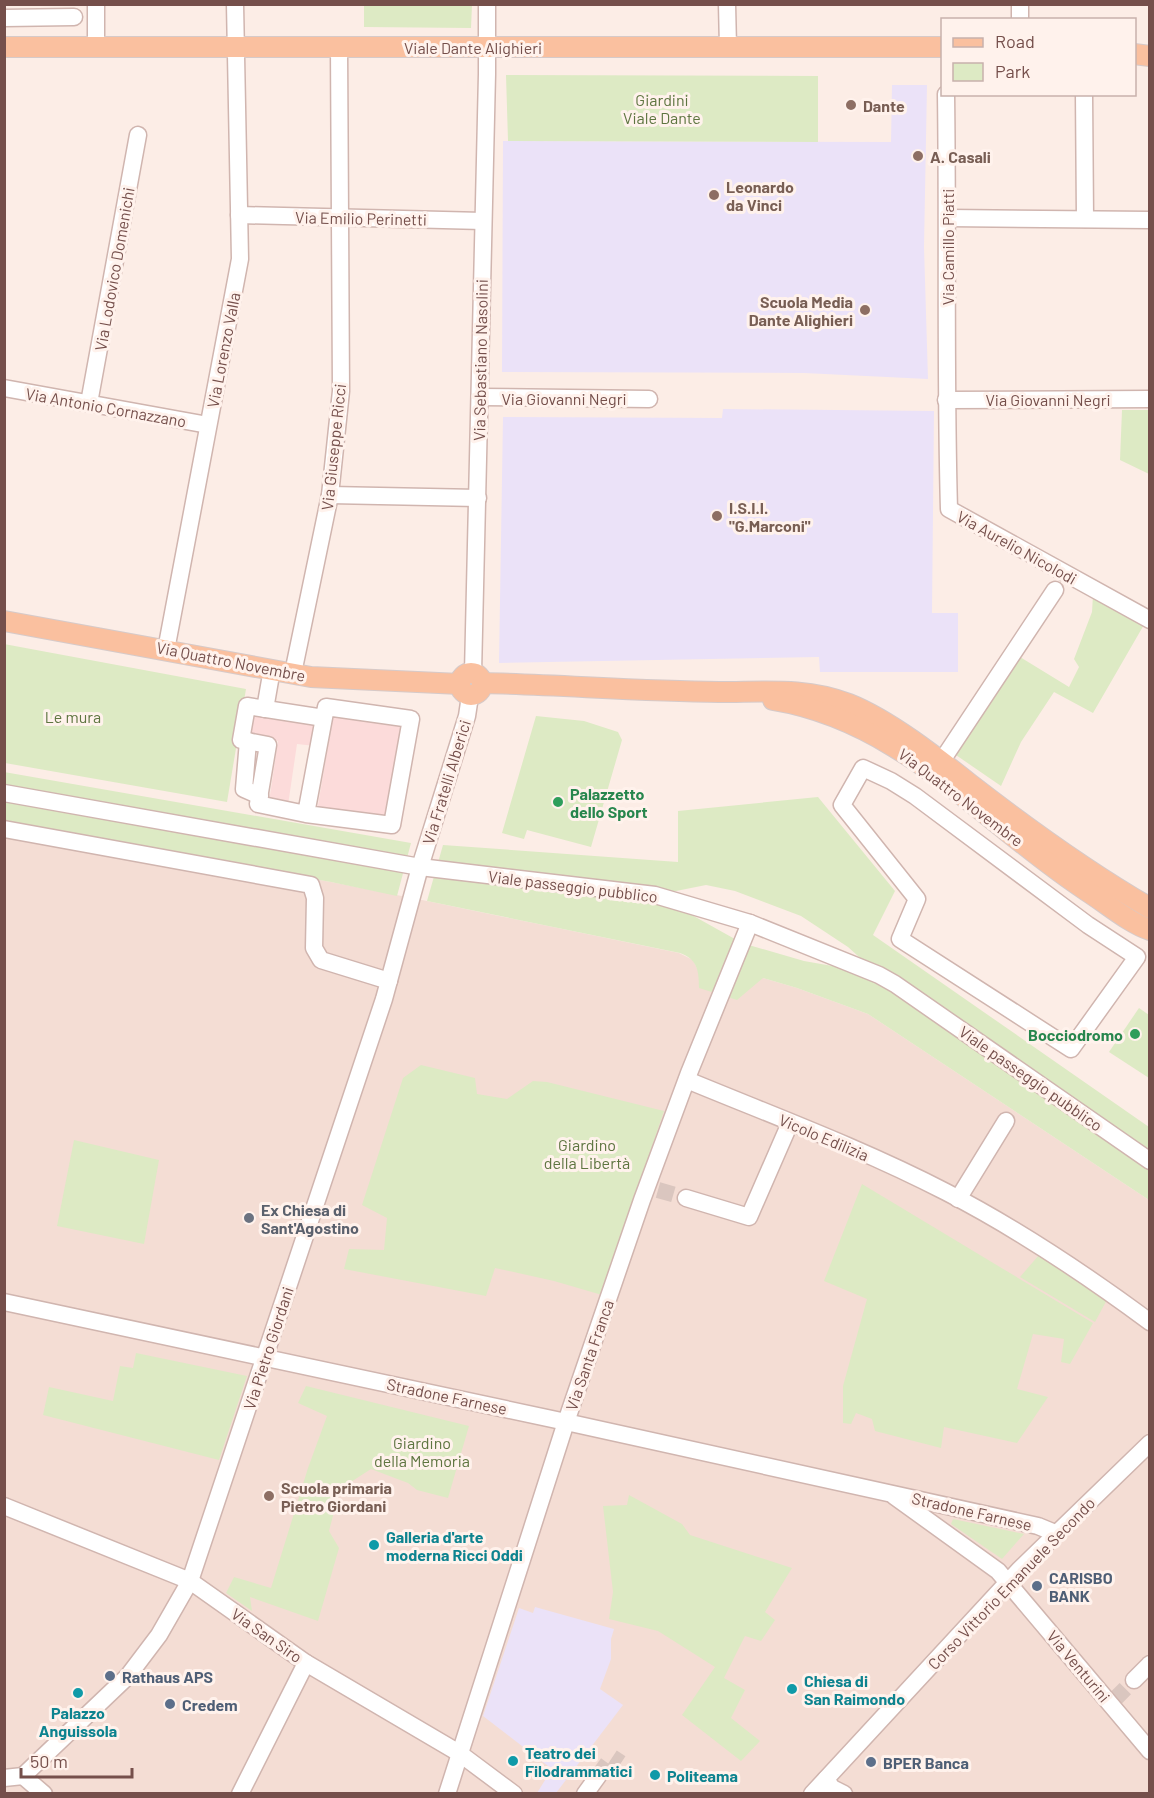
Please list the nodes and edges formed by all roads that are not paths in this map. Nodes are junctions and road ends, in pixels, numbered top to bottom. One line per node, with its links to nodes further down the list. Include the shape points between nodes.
1 (96, 4): 7 (street)
2 (235, 4): 10 (street, Via Lorenzo Valla)
3 (487, 4): 11 (street, Via Sebastiano Nasolini)
4 (728, 4): 12 (street)
5 (74, 17): 6 (street)
6 (4, 18)
7 (96, 46): 9 (main road, Viale Dante Alighieri); 10 (main road, Viale Dante Alighieri)
8 (339, 46): 10 (main road, Viale Dante Alighieri); 11 (main road, Viale Dante Alighieri); 18 (street, Via Giuseppe Ricci)
9 (4, 47)
10 (236, 47): 17 (street, Via Lorenzo Valla)
11 (487, 47): 12 (main road, Viale Dante Alighieri); 22 (street, Via Sebastiano Nasolini)
12 (728, 47): 13 (main road, Viale Dante Alighieri)
13 (941, 47)
14 (946, 96): 19 (street, Via Camillo Piatti)
15 (1084, 96): 20 (street)
16 (138, 135): 28 (street, Via Lodovico Domenichi)
17 (239, 215): 18 (street, Via Emilio Perinetti); 29 (street, Via Lorenzo Valla, via 240,259)
18 (340, 217): 22 (street, Via Emilio Perinetti); 30 (street, Via Giuseppe Ricci, via 341,391)
19 (948, 218): 20 (street); 27 (street, Via Camillo Piatti)
20 (1085, 219): 21 (street)
21 (1149, 220)
22 (483, 221): 24 (street, Via Sebastiano Nasolini)
23 (4, 388): 28 (street, Via Antonio Cornazzano)
24 (480, 397): 25 (street, Via Giovanni Negri); 31 (street, Via Sebastiano Nasolini)
25 (649, 399)
26 (1149, 399): 27 (street, Via Giovanni Negri)
27 (946, 400): 33 (street, Via Aurelio Nicolodi, via 949,509)
28 (89, 403): 29 (street, Via Antonio Cornazzano)
29 (208, 425): 35 (street, Via Lorenzo Valla)
30 (330, 495): 31 (street); 37 (street, Via Giuseppe Ricci)
31 (478, 498): 38 (street, Via Sebastiano Nasolini)
32 (1054, 590): 43 (street)
33 (1149, 620)
34 (4, 621): 35 (main road, Via Quattro Novembre)
35 (166, 650): 36 (main road, Via Quattro Novembre)
36 (272, 669): 37 (main road, Via Quattro Novembre); 40 (street)
37 (293, 674): 38 (main road, Via Quattro Novembre)
38 (471, 684): 39 (main road, Via Quattro Novembre); 50 (street, Via Fratelli Alberici, via 467,716)
39 (720, 692): 42 (main road, Via Quattro Novembre, via 783,702); 43 (main road, Via Quattro Novembre, via 790,691 837,700 873,716)
40 (265, 709): 41 (street); 46 (street, via 247,706 241,740 248,741 244,789 260,796 258,804)
41 (324, 718): 46 (street); 46 (street, via 326,707 411,719 392,825)
42 (836, 718): 43 (main road, via 869,725 928,761); 47 (main road, Via Quattro Novembre, via 908,755)
43 (941, 762): 44 (main road, Via Quattro Novembre)
44 (968, 783): 47 (main road, via 975,795 999,814); 53 (main road, Via Quattro Novembre, via 1086,870)
45 (4, 793): 50 (street, Viale passeggio pubblico)
46 (306, 814)
47 (1003, 826): 49 (street); 51 (main road, Via Quattro Novembre)
48 (4, 829): 56 (street, via 311,885 315,898 314,948 321,960)
49 (987, 850): 52 (street); 52 (street, via 915,796 863,768 842,805 917,899 900,939 1071,1049 1137,957)
50 (420, 867): 54 (street, Viale passeggio pubblico, via 655,895); 56 (street, Via Pietro Giordani)
51 (1077, 885): 52 (street); 53 (main road, via 1089,884 1126,907); 55 (main road, Via Quattro Novembre)
52 (1063, 906)
53 (1149, 908)
54 (750, 923): 57 (street, Via Santa Franca); 60 (street, Viale passeggio pubblico, via 895,984)
55 (1149, 930)
56 (389, 981): 65 (street, Via Pietro Giordani)
57 (687, 1080): 59 (street, Vicolo Edilizia); 66 (street, Via Santa Franca, via 652,1188)
58 (1006, 1121): 62 (street)
59 (790, 1123): 61 (street, via 749,1216); 62 (street, Vicolo Edilizia)
60 (1149, 1161)
61 (686, 1198)
62 (958, 1199): 64 (street, Vicolo Edilizia, via 1058,1258)
63 (4, 1302): 65 (street, Stradone Farnese)
64 (1149, 1322)
65 (265, 1358): 66 (street, Stradone Farnese); 73 (street, Via Pietro Giordani)
66 (566, 1422): 68 (street, Stradone Farnese); 79 (street, Via Santa Franca)
67 (1149, 1443): 72 (street, Corso Vittorio Emanuele Secondo)
68 (889, 1492): 70 (street, Stradone Farnese); 71 (street, Stradone Farnese)
69 (4, 1506): 73 (street, Via San Siro)
70 (964, 1509): 71 (street, via 939,1516); 72 (street, Stradone Farnese)
71 (940, 1530): 74 (street, Stradone Farnese)
72 (1055, 1533): 74 (street, Corso Vittorio Emanuele Secondo)
73 (190, 1581): 75 (street, Via San Siro); 80 (street, Via Pietro Giordani, via 159,1635 128,1677)
74 (1007, 1581): 78 (street, Via Venturini, via 1112,1702); 83 (street, Corso Vittorio Emanuele Secondo)
75 (306, 1663): 79 (street, Via San Siro); 85 (street)
76 (1149, 1664): 77 (street)
77 (1134, 1680)
78 (1149, 1751)
79 (459, 1753): 86 (street, Via Santa Franca); 87 (street, Via San Siro)
80 (23, 1776): 82 (street); 84 (street)
81 (598, 1776): 88 (street)
82 (4, 1778)
83 (826, 1779): 89 (street, Corso Vittorio Emanuele Secondo); 90 (street, via 832,1788)
84 (44, 1794)
85 (240, 1794)
86 (447, 1794)
87 (514, 1794)
88 (585, 1794)
89 (812, 1794)
90 (844, 1794)

